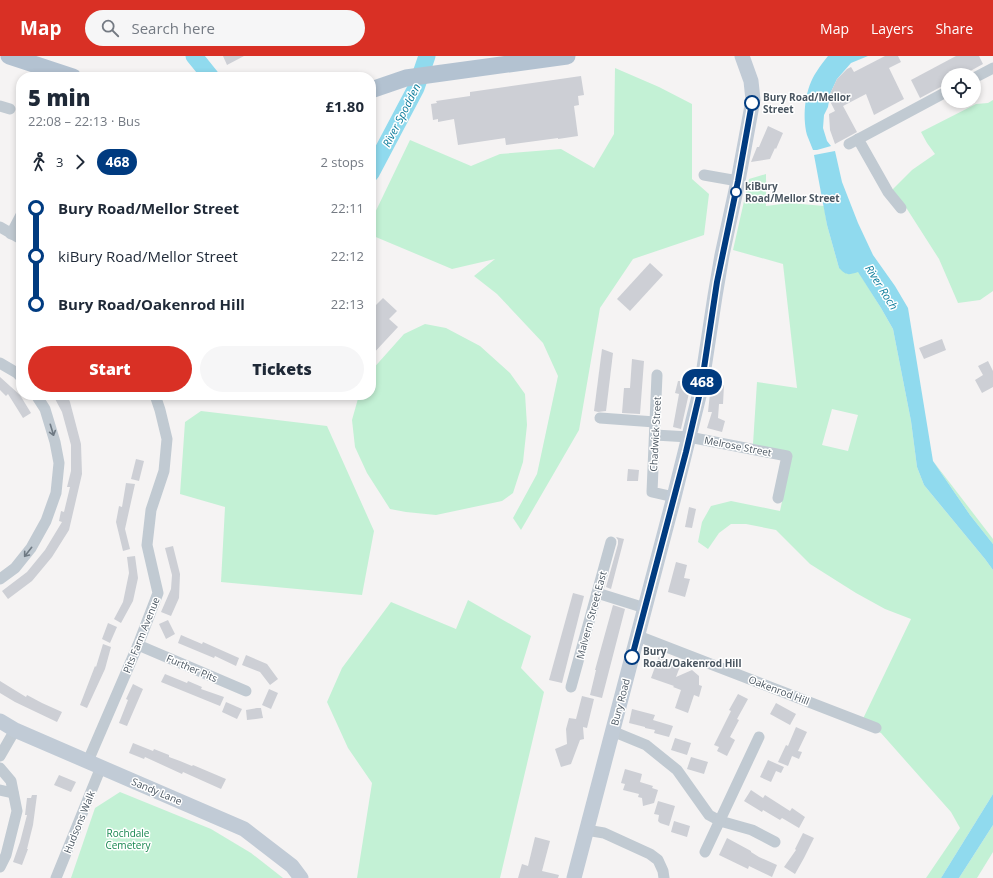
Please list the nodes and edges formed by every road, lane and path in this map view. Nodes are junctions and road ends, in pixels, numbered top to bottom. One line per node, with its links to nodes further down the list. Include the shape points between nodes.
1 (9, 56): 5 (main road)
2 (567, 56): 7 (main road, via 406,78)
3 (742, 56): 10 (main road, Bury Road, via 752,80 753,100)
4 (993, 68): 6 (street)
5 (58, 72)
6 (981, 74)
7 (376, 88)
8 (941, 95): 11 (street, via 853,142)
9 (704, 175): 10 (street)
10 (738, 181): 22 (main road, Bury Road, via 721,262 701,388)
11 (901, 208)
12 (0, 227): 13 (street)
13 (16, 236)
14 (0, 363): 15 (street)
15 (16, 372)
16 (657, 375): 20 (street, Chadwick Street)
17 (39, 400): 26 (street, one-way to 26, via 45,409 56,442 59,463 56,493 46,521 31,548 15,568)
18 (157, 400): 30 (street, Pits Farm Avenue, via 167,439 164,471 151,510 147,545 158,593)
19 (600, 418): 20 (street)
20 (655, 422): 21 (street, Chadwick Street)
21 (655, 435): 22 (street, Melrose Street); 23 (street, Chadwick Street, via 652,492)
22 (689, 437): 23 (main road, Bury Road); 24 (street, Melrose Street, via 787,456)
23 (674, 496): 28 (main road, Bury Road)
24 (778, 498)
25 (611, 542): 27 (street, Malvern Street East)
26 (0, 579)
27 (597, 593): 28 (street); 31 (street, Malvern Street East)
28 (645, 608): 29 (main road, Bury Road)
29 (638, 636): 34 (street, Oakenrod Hill); 36 (main road, Bury Road)
30 (138, 646): 32 (street, Further Pits); 39 (street, Pits Farm Avenue)
31 (571, 687)
32 (246, 691)
33 (0, 722): 35 (main road, Sandy Lane)
34 (876, 728)
35 (15, 730): 38 (street); 39 (main road, Sandy Lane)
36 (612, 731): 43 (street, via 646,745 677,770 709,816); 44 (main road, Bury Road)
37 (760, 737): 43 (street)
38 (0, 756)
39 (95, 764): 48 (street, Hudsons Walk); 49 (main road, Sandy Lane, via 244,829 292,866)
40 (0, 768): 42 (street, via 11,781)
41 (0, 790): 42 (street)
42 (14, 793): 47 (street, via 17,811 6,855)
43 (720, 821): 45 (street, via 752,830); 46 (street)
44 (586, 830): 50 (main road, Bury Road); 51 (street, via 604,832 650,854 658,860)
45 (776, 842)
46 (705, 852)
47 (0, 867)
48 (56, 878)
49 (301, 878)
50 (574, 878)
51 (664, 878)

